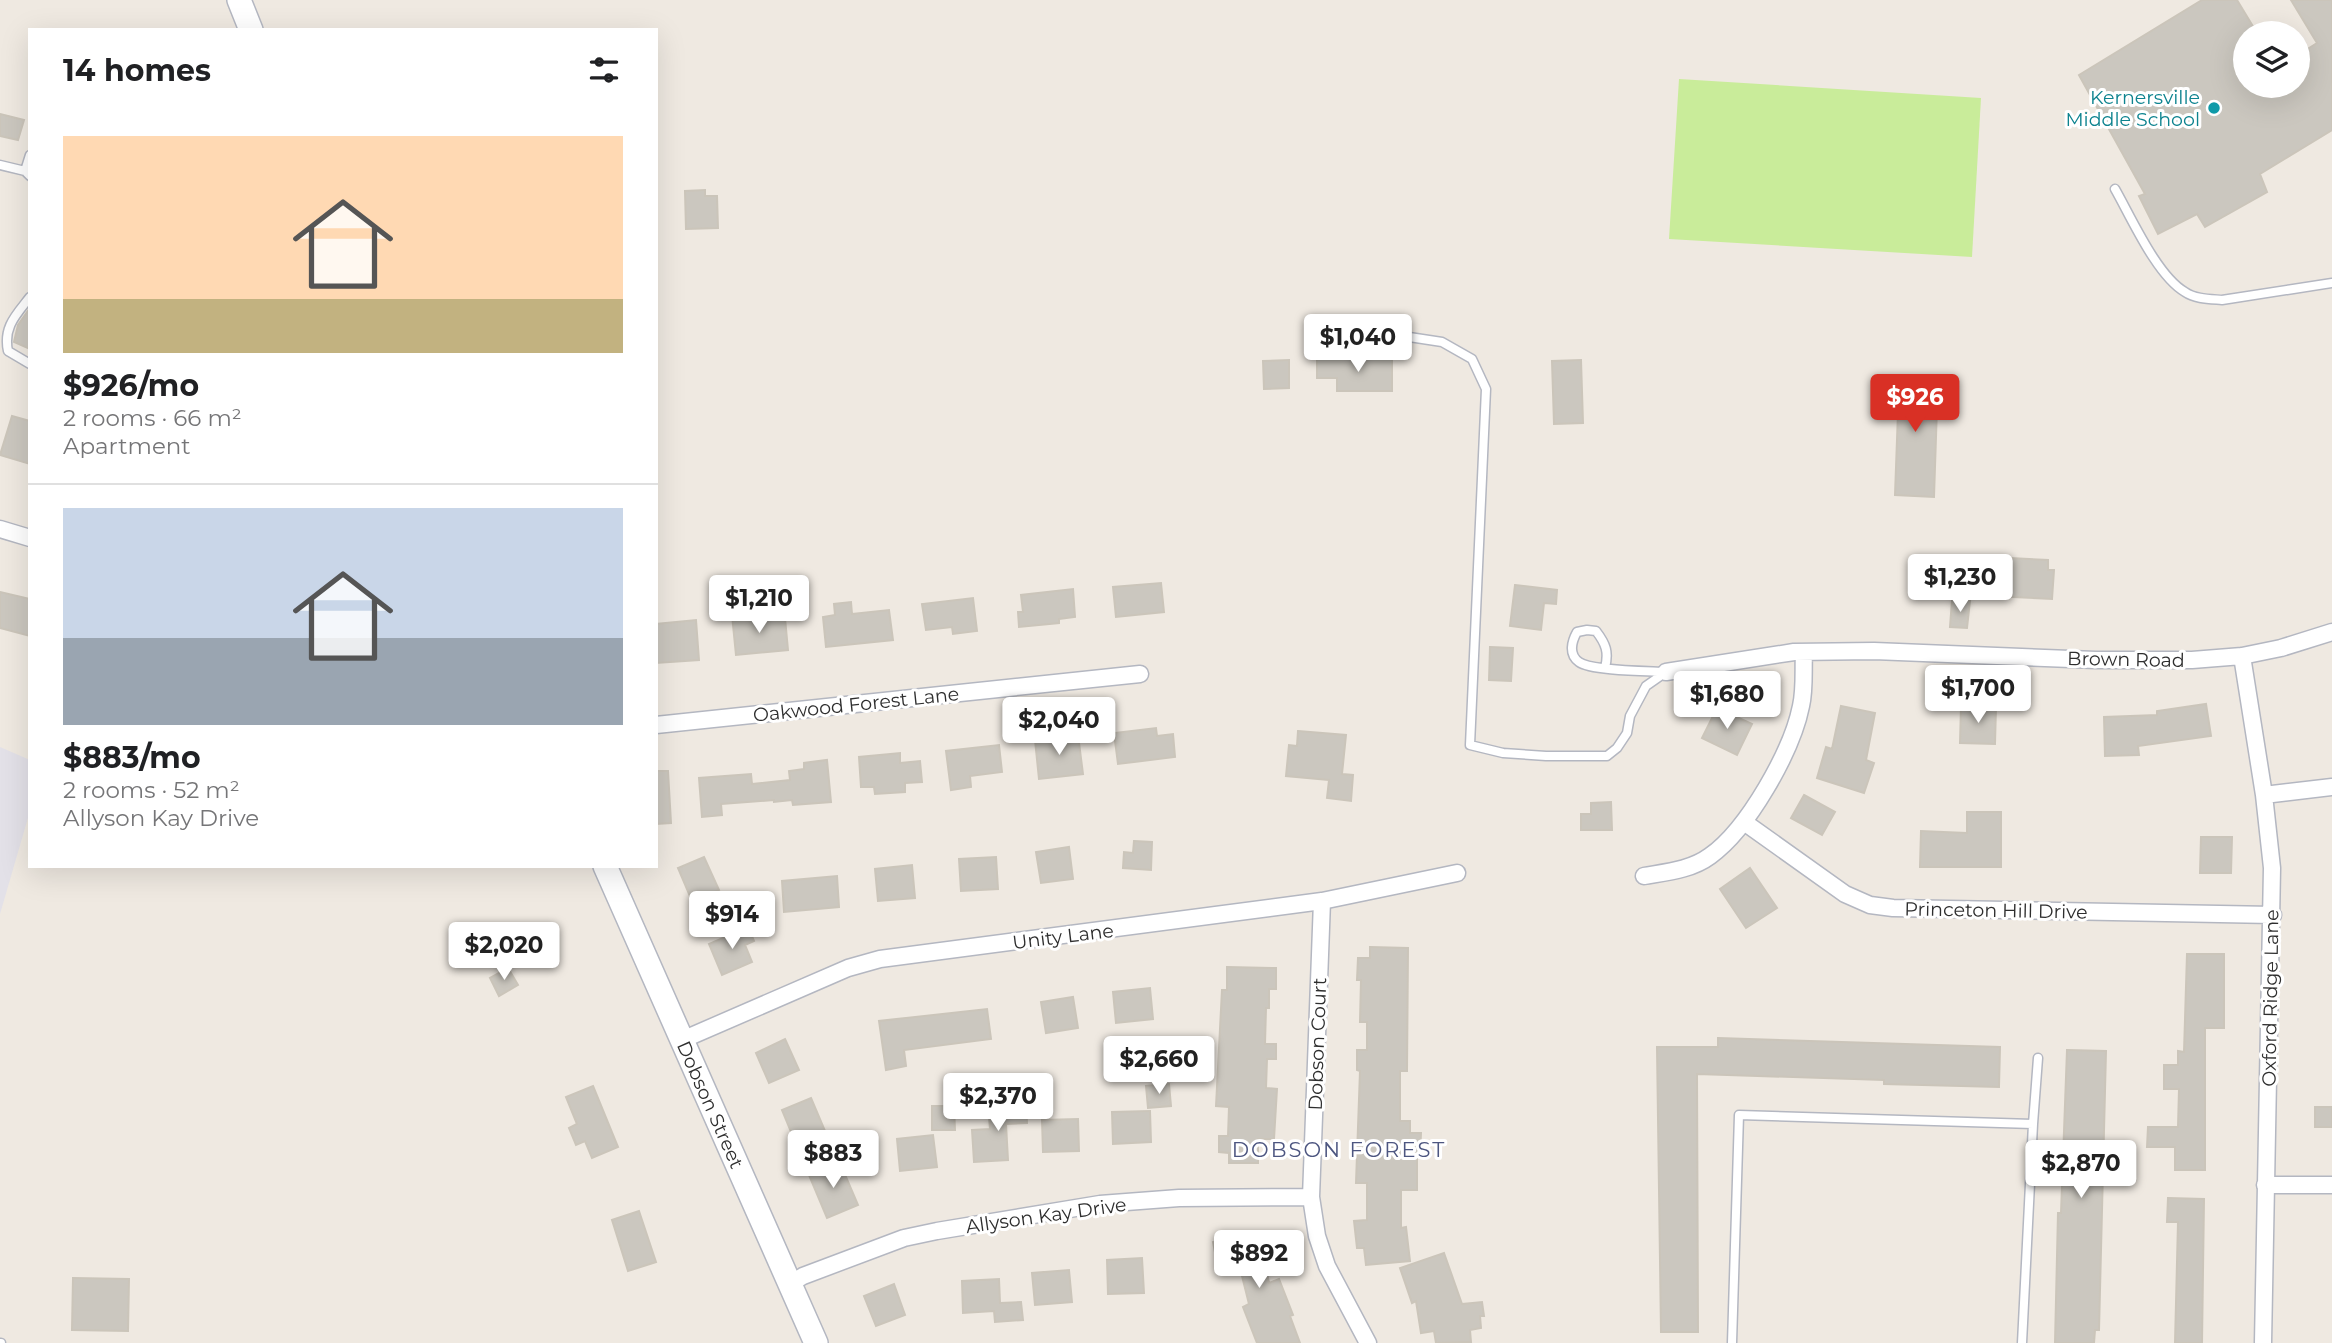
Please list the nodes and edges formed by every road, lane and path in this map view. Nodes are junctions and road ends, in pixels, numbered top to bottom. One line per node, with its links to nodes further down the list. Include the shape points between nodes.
1 (239, 0): 2 (street)
2 (250, 28)
3 (0, 165): 4 (lane)
4 (28, 173)
5 (2115, 189): 6 (lane, via 2166,277 2187,294 2222,300)
6 (2332, 283)
7 (28, 300): 9 (lane, via 11,321 5,338 8,351)
8 (1357, 329): 16 (lane, via 1442,342 1472,359 1486,389 1470,745 1503,753 1607,756 1627,733 1630,716 1646,686)
9 (28, 363)
10 (0, 529): 11 (street)
11 (28, 537)
12 (2332, 632): 14 (street, Brown Road)
13 (1804, 652): 14 (street, Brown Road, via 2096,660); 16 (street, Brown Road); 21 (street, via 1797,723 1783,760)
14 (2242, 656): 20 (street, Oxford Ridge Lane)
15 (1605, 668): 15 (lane, via 1580,663 1573,655 1577,632 1596,631 1608,655); 16 (lane)
16 (1666, 672)
17 (1140, 674): 18 (street, Oakwood Forest Lane)
18 (658, 725)
19 (2332, 787): 20 (street)
20 (2264, 795): 26 (street, Oxford Ridge Lane)
21 (1744, 822): 24 (street, via 1710,857 1681,870); 26 (street, Princeton Hill Drive, via 1845,894 1870,905)
22 (606, 868): 27 (street, Dobson Street)
23 (1457, 873): 25 (street, Unity Lane)
24 (1644, 876)
25 (1322, 901): 27 (street, Unity Lane, via 880,959 848,968); 32 (street, Dobson Court)
26 (2273, 915): 30 (street, Oxford Ridge Lane)
27 (682, 1040): 33 (street, Dobson Street)
28 (2038, 1058): 29 (lane)
29 (2033, 1124): 36 (lane, via 1739,1115); 37 (lane)
30 (2265, 1185): 31 (street); 38 (street, Oxford Ridge Lane)
31 (2332, 1185)
32 (1311, 1197): 33 (street, Allyson Kay Drive, via 1100,1204 951,1228 904,1238); 35 (street, Dobson Court, via 1326,1266)
33 (790, 1283): 34 (street, Dobson Street)
34 (816, 1343)
35 (1368, 1343)
36 (1732, 1343)
37 (2022, 1343)
38 (2263, 1343)

